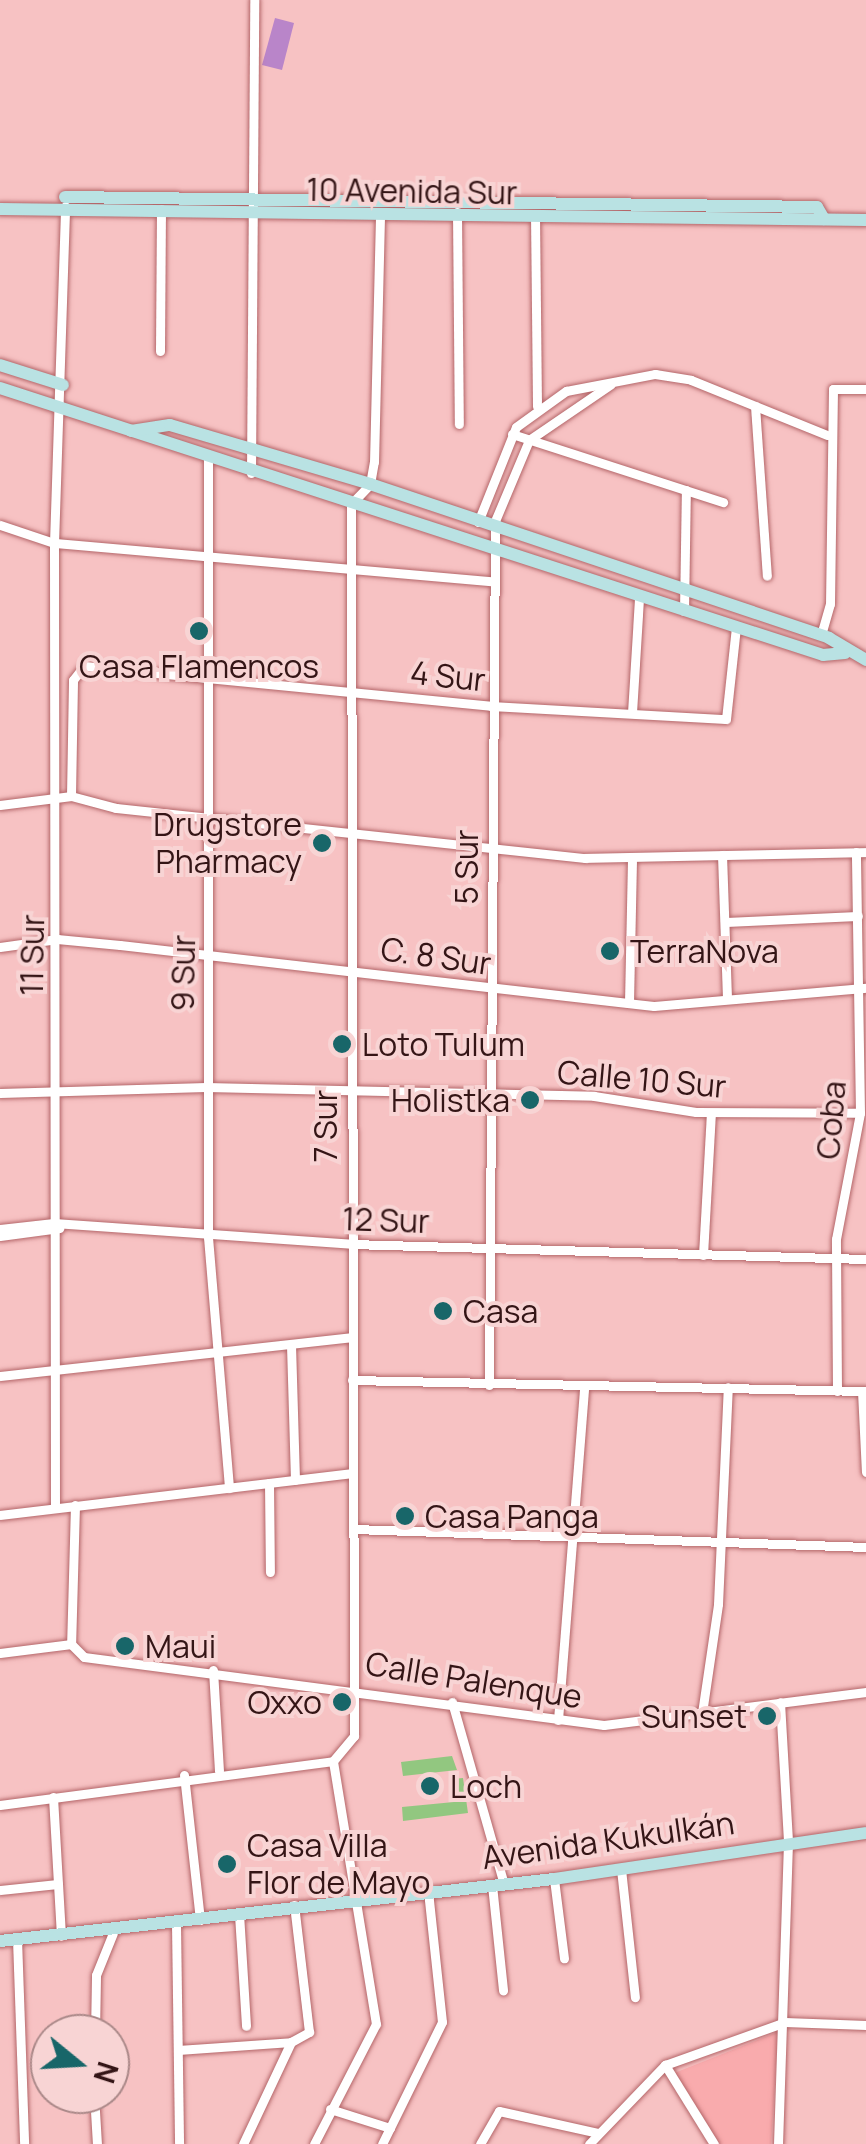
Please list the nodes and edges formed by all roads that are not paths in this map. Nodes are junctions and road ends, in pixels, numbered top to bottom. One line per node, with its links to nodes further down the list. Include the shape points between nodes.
1 (254, 0): 7 (street, via 258,191)
2 (66, 197): 4 (street); 9 (street, 11 Sur)
3 (456, 201): 5 (street); 8 (street); 10 (street)
4 (161, 208): 7 (street); 9 (street); 12 (street)
5 (379, 208): 7 (street); 10 (street, 10 Avenida Sur); 29 (street)
6 (0, 209): 9 (street)
7 (251, 209): 26 (street)
8 (535, 213): 10 (street, 10 Avenida Sur); 11 (street, via 817,207 824,219); 19 (street)
9 (65, 214): 15 (street, 11 Sur)
10 (457, 219): 21 (street)
11 (866, 220)
12 (160, 351)
13 (0, 365): 15 (street)
14 (611, 384): 19 (street, via 566,390); 20 (street, via 654,374 692,380); 25 (street)
15 (62, 385): 18 (street, 11 Sur)
16 (0, 388): 18 (street)
17 (866, 389): 24 (street, via 833,390)
18 (59, 402): 22 (street); 36 (street, 11 Sur)
19 (538, 406): 23 (street)
20 (755, 406): 24 (street); 40 (street)
21 (458, 424)
22 (131, 431): 26 (street, via 160,423); 27 (street)
23 (512, 434): 25 (street); 33 (street)
24 (828, 435): 46 (street, via 830,604)
25 (529, 440): 30 (street); 35 (street, 5 Sur, via 507,476)
26 (252, 451): 28 (street); 29 (street)
27 (208, 459): 28 (street); 38 (street, 9 Sur)
28 (251, 472): 32 (street)
29 (370, 484): 32 (street); 33 (street)
30 (686, 490): 31 (street); 42 (street)
31 (723, 502)
32 (351, 504): 37 (street); 39 (street, 7 Sur)
33 (478, 522): 35 (street)
34 (0, 525): 36 (street)
35 (497, 530): 37 (street, 5 Sur); 42 (street)
36 (54, 543): 38 (street); 54 (street, 11 Sur)
37 (495, 552): 41 (street, 5 Sur); 43 (street)
38 (208, 554): 39 (street); 49 (street, 9 Sur)
39 (352, 568): 41 (street); 50 (street, 7 Sur)
40 (766, 576)
41 (492, 581): 51 (street, 5 Sur)
42 (689, 592): 44 (street); 46 (street)
43 (639, 597): 44 (street); 52 (street)
44 (684, 611): 45 (street)
45 (736, 628): 47 (street, via 823,655); 52 (street, 4 Sur, via 726,719)
46 (821, 635): 47 (street)
47 (845, 653): 48 (street)
48 (866, 660)
49 (208, 674): 50 (street, 4 Sur); 53 (street, 4 Sur, via 94,664 77,670); 56 (street, 9 Sur)
50 (350, 690): 51 (street, 4 Sur); 57 (street, 7 Sur)
51 (491, 706): 52 (street, 4 Sur); 58 (street, 5 Sur)
52 (632, 713)
53 (71, 796): 54 (street); 56 (street, via 116,808)
54 (59, 798): 55 (street); 64 (street, 11 Sur)
55 (0, 805)
56 (208, 816): 57 (street); 66 (street, 9 Sur)
57 (352, 833): 58 (street); 67 (street, 7 Sur)
58 (490, 848): 61 (street); 69 (street, 5 Sur)
59 (861, 852): 60 (street); 62 (street, Coba)
60 (722, 855): 61 (street); 63 (street)
61 (632, 858): 71 (street)
62 (858, 916): 63 (street); 68 (street, Coba)
63 (725, 922): 70 (street)
64 (56, 939): 65 (street, C. 8 Sur); 66 (street, C. 8 Sur); 72 (street, 11 Sur)
65 (0, 947)
66 (208, 958): 67 (street, C. 8 Sur); 73 (street, 9 Sur)
67 (350, 969): 69 (street, C. 8 Sur); 74 (street, 7 Sur)
68 (863, 988): 70 (street, C. 8 Sur); 77 (street, Coba)
69 (492, 989): 71 (street, C. 8 Sur); 76 (street, 5 Sur)
70 (727, 996): 71 (street, C. 8 Sur)
71 (629, 1003)
72 (55, 1086): 73 (street, Calle 10 Sur); 75 (street, Calle 10 Sur); 80 (street, 11 Sur)
73 (206, 1086): 74 (street, Calle 10 Sur); 82 (street, 9 Sur)
74 (350, 1090): 76 (street, Calle 10 Sur); 83 (street, 7 Sur)
75 (0, 1093)
76 (489, 1095): 78 (street, Calle 10 Sur, via 594,1096); 84 (street, 5 Sur)
77 (860, 1112): 78 (street, Calle 10 Sur); 79 (street, Coba)
78 (712, 1113): 85 (street)
79 (862, 1140): 86 (street, Coba)
80 (54, 1226): 81 (street); 82 (street, 12 Sur); 91 (street, 11 Sur)
81 (0, 1232)
82 (208, 1237): 83 (street, 12 Sur); 90 (street, 9 Sur)
83 (351, 1244): 84 (street, 12 Sur); 88 (street, 7 Sur)
84 (489, 1249): 85 (street, 12 Sur); 94 (street, 5 Sur)
85 (703, 1255): 86 (street, 12 Sur)
86 (836, 1258): 87 (street, 12 Sur); 97 (street, Coba)
87 (866, 1258)
88 (351, 1337): 89 (street); 93 (street, 7 Sur)
89 (291, 1345): 90 (street); 101 (street)
90 (219, 1349): 91 (street); 103 (street, 9 Sur)
91 (55, 1369): 92 (street); 105 (street, 11 Sur)
92 (0, 1376)
93 (352, 1380): 94 (street); 100 (street, 7 Sur)
94 (489, 1385): 96 (street)
95 (728, 1387): 96 (street); 97 (street); 109 (street)
96 (584, 1388): 108 (street)
97 (837, 1391): 98 (street)
98 (864, 1391): 99 (street)
99 (866, 1472)
100 (353, 1473): 101 (street); 107 (street, 7 Sur)
101 (296, 1480): 102 (street)
102 (269, 1483): 103 (street); 111 (street)
103 (229, 1488): 104 (street)
104 (75, 1505): 105 (street); 112 (street)
105 (55, 1508): 106 (street)
106 (0, 1515)
107 (354, 1528): 108 (street); 115 (street, 7 Sur)
108 (574, 1542): 109 (street); 120 (street)
109 (718, 1546): 110 (street); 119 (street)
110 (866, 1547)
111 (270, 1572)
112 (73, 1648): 113 (street); 114 (street, Calle Palenque)
113 (0, 1653)
114 (213, 1670): 115 (street, Calle Palenque); 122 (street)
115 (353, 1687): 117 (street, Calle Palenque); 121 (street, 7 Sur, via 354,1736)
116 (866, 1692): 118 (street, Calle Palenque)
117 (452, 1702): 120 (street, Calle Palenque); 131 (street)
118 (780, 1702): 119 (street, Calle Palenque); 127 (street)
119 (702, 1713): 120 (street, Calle Palenque, via 604,1725)
120 (558, 1720)
121 (333, 1761): 122 (street); 134 (street)
122 (219, 1770): 123 (street)
123 (184, 1775): 124 (street); 137 (street)
124 (53, 1797): 125 (street); 130 (street)
125 (0, 1804)
126 (866, 1832): 127 (street, Avenida Kukulkán)
127 (788, 1841): 128 (street, Avenida Kukulkán); 147 (street)
128 (620, 1869): 129 (street, Avenida Kukulkán); 145 (street)
129 (554, 1879): 131 (street, Avenida Kukulkán); 143 (street)
130 (58, 1884): 132 (street); 140 (street)
131 (498, 1885): 133 (street, Avenida Kukulkán); 144 (street)
132 (0, 1890)
133 (428, 1892): 134 (street, Avenida Kukulkán); 155 (street, via 442,2022)
134 (358, 1900): 135 (street, Avenida Kukulkán); 153 (street, via 376,2033)
135 (294, 1906): 136 (street, Avenida Kukulkán); 150 (street, via 313,2025)
136 (239, 1914): 137 (street, Avenida Kukulkán); 148 (street)
137 (200, 1920): 138 (street, Avenida Kukulkán)
138 (176, 1924): 139 (street, Avenida Kukulkán); 151 (street)
139 (113, 1933): 140 (street, Avenida Kukulkán); 146 (street, via 96,1976)
140 (61, 1936): 141 (street, Avenida Kukulkán)
141 (17, 1939): 142 (street, Avenida Kukulkán); 157 (street)
142 (0, 1941)
143 (564, 1958)
144 (503, 1990)
145 (635, 1997)
146 (95, 2014)
147 (785, 2022): 149 (street); 152 (street); 166 (street)
148 (246, 2026)
149 (866, 2026)
150 (291, 2042): 151 (street); 160 (street)
151 (178, 2050): 159 (street)
152 (665, 2065): 156 (street); 165 (street)
153 (330, 2109): 155 (street); 161 (street)
154 (95, 2114): 158 (street)
155 (390, 2128): 162 (street)
156 (598, 2133): 163 (street, via 499,2111); 164 (street)
157 (24, 2144)
158 (97, 2144)
159 (179, 2144)
160 (243, 2144)
161 (314, 2144)
162 (382, 2144)
163 (480, 2144)
164 (590, 2144)
165 (714, 2144)
166 (778, 2144)

